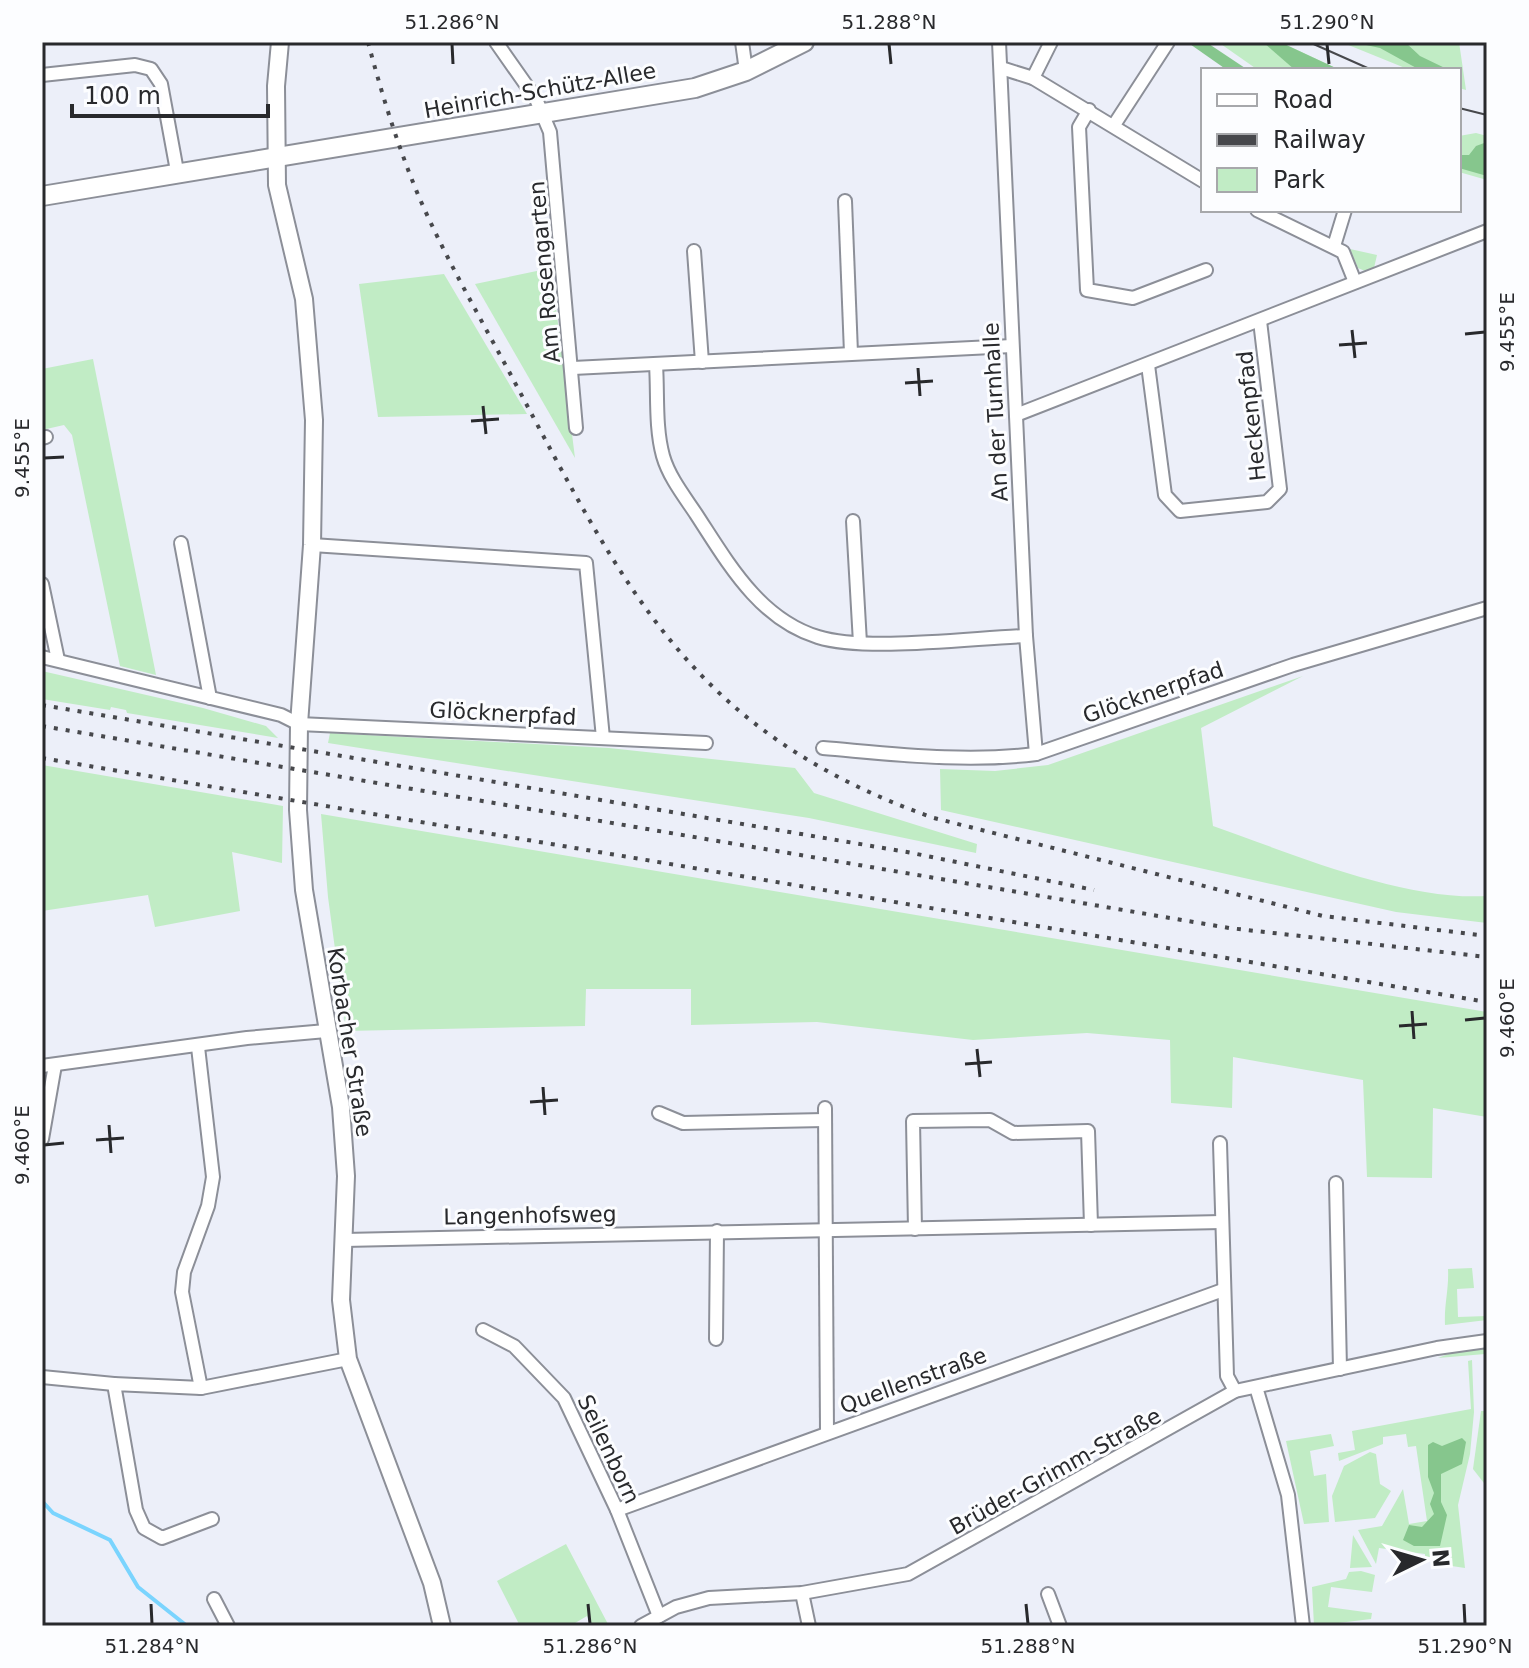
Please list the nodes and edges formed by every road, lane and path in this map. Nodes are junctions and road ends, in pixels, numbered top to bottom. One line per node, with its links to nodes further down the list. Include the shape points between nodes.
1 (280, 42): 15 (street, Korbacher Straße)
2 (496, 42): 13 (street, Am Rosengarten)
3 (742, 42): 9 (street)
4 (804, 42): 9 (main road, Heinrich-Schütz-Allee)
5 (999, 42): 8 (street, An der Turnhalle)
6 (1051, 42): 11 (street)
7 (1168, 42): 14 (street)
8 (1001, 68): 11 (street); 28 (street, An der Turnhalle)
9 (746, 71): 13 (main road, Heinrich-Schütz-Allee, via 695,88)
10 (42, 75): 16 (street, via 135,65 151,69 161,84)
11 (1033, 78): 12 (street)
12 (1089, 110): 14 (street); 25 (street, via 1079,127 1087,290 1133,298)
13 (543, 115): 15 (main road, Heinrich-Schütz-Allee); 33 (street, Am Rosengarten, via 550,132)
14 (1114, 125): 17 (street)
15 (275, 157): 16 (main road, Heinrich-Schütz-Allee); 38 (street, Korbacher Straße, via 310,346)
16 (177, 171): 18 (main road, Heinrich-Schütz-Allee)
17 (1201, 180)
18 (42, 196)
19 (845, 201): 29 (street)
20 (1261, 212): 23 (street)
21 (1344, 212): 23 (street)
22 (1487, 231): 26 (street, Heckenpfad)
23 (1334, 246): 26 (street, via 1343,252)
24 (694, 251): 30 (street)
25 (1206, 270)
26 (1355, 282): 27 (street, Heckenpfad)
27 (1260, 321): 32 (street, Heckenpfad); 32 (street, Heckenpfad, via 1280,489 1267,502 1180,511 1165,495)
28 (1012, 346): 29 (street); 34 (street, An der Turnhalle)
29 (851, 353): 30 (street)
30 (702, 362): 31 (street)
31 (656, 365): 33 (street); 42 (street, via 663,457 740,580 771,613 795,628 820,638)
32 (1148, 365): 34 (street, Heckenpfad)
33 (573, 368): 35 (street, Am Rosengarten)
34 (1016, 415): 41 (street, An der Turnhalle)
35 (576, 428)
36 (853, 521): 42 (street)
37 (181, 543): 45 (street)
38 (312, 545): 46 (street, Korbacher Straße); 47 (street, via 586,563)
39 (42, 584): 44 (street)
40 (1487, 608): 50 (street, Glöcknerpfad, via 1293,665)
41 (1026, 636): 42 (street); 50 (street, An der Turnhalle)
42 (860, 643)
43 (42, 657): 44 (street, Glöcknerpfad)
44 (58, 660): 45 (street, Glöcknerpfad)
45 (210, 698): 46 (street, Glöcknerpfad)
46 (299, 724): 47 (street, Glöcknerpfad); 51 (street, Korbacher Straße, via 302,865)
47 (603, 738): 48 (street, Glöcknerpfad)
48 (706, 743)
49 (823, 748): 50 (street, Glöcknerpfad, via 953,758)
50 (1036, 754)
51 (326, 1031): 52 (street); 63 (street, Korbacher Straße, via 341,1107)
52 (198, 1047): 53 (street); 73 (street, via 213,1177 182,1292)
53 (48, 1066): 55 (street)
54 (659, 1113): 60 (street, via 683,1123 825,1114)
55 (42, 1139)
56 (1220, 1143): 58 (street)
57 (1336, 1183): 69 (street)
58 (1222, 1222): 59 (street, Langenhofsweg); 64 (street)
59 (1091, 1225): 61 (street, Langenhofsweg); 61 (street, via 1088,1131 1013,1133 990,1120 913,1121)
60 (826, 1229): 61 (street, Langenhofsweg); 62 (street, Langenhofsweg); 75 (street)
61 (915, 1229)
62 (717, 1231): 63 (street, Langenhofsweg); 66 (street)
63 (344, 1240): 68 (street, Korbacher Straße, via 341,1300)
64 (1223, 1290): 74 (street, via 1227,1376); 75 (street, Quellenstraße)
65 (483, 1330): 76 (street, Seilenborn, via 514,1346 564,1398)
66 (716, 1339)
67 (1487, 1341): 69 (street, Brüder-Grimm-Straße)
68 (348, 1359): 73 (street); 83 (street, Korbacher Straße, via 427,1569)
69 (1340, 1369): 72 (street, Brüder-Grimm-Straße)
70 (42, 1377): 71 (street)
71 (114, 1384): 73 (street); 77 (street, via 136,1510 144,1528 162,1538)
72 (1256, 1387): 74 (street, Brüder-Grimm-Straße); 87 (street, via 1288,1495)
73 (201, 1388)
74 (1235, 1391): 78 (street, Brüder-Grimm-Straße, via 908,1574)
75 (827, 1432): 76 (street, Quellenstraße)
76 (617, 1510): 81 (street, Seilenborn)
77 (212, 1519)
78 (802, 1593): 81 (street, Brüder-Grimm-Straße, via 709,1598); 85 (street)
79 (1048, 1594): 86 (street)
80 (214, 1599): 82 (street)
81 (659, 1616): 84 (street, Brüder-Grimm-Straße)
82 (228, 1626)
83 (442, 1626)
84 (641, 1626)
85 (809, 1626)
86 (1060, 1626)
87 (1303, 1626)

